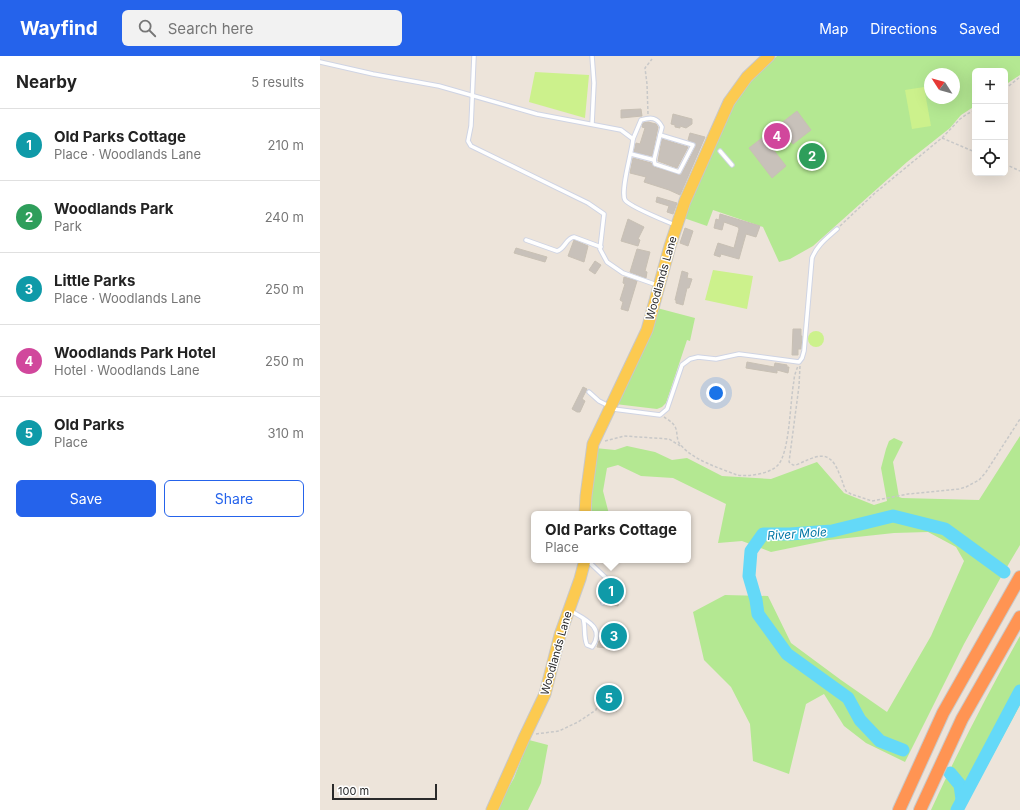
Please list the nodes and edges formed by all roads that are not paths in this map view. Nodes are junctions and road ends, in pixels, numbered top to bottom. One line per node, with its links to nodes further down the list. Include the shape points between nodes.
1 (474, 56): 5 (lane)
2 (592, 56): 6 (lane)
3 (769, 56): 13 (main road, Woodlands Lane, via 747,76 729,102)
4 (320, 62): 5 (lane, via 439,86)
5 (473, 96): 6 (lane, via 537,114); 16 (lane, via 468,141 471,146 588,203 604,214)
6 (592, 124): 8 (lane, via 621,130)
7 (660, 134): 8 (lane, via 662,127 659,121 648,118 641,120); 11 (lane); 11 (lane, via 693,145 679,172 655,164)
8 (633, 139): 10 (lane)
9 (720, 152): 12 (lane)
10 (631, 154): 11 (lane); 13 (lane, via 624,186 626,201)
11 (654, 160)
12 (732, 165)
13 (676, 225): 17 (main road, Woodlands Lane)
14 (838, 229): 19 (lane, via 814,251 804,351 799,362 739,354 716,359 690,358 682,365 671,401 661,414)
15 (526, 240): 16 (lane, via 557,250 560,250 571,237)
16 (601, 246): 17 (lane, via 607,262 623,273)
17 (660, 286): 19 (main road, Woodlands Lane, via 647,330)
18 (589, 392): 19 (lane)
19 (610, 407): 20 (main road, Woodlands Lane, via 593,444)
20 (585, 511)
21 (585, 563): 25 (main road, Woodlands Lane)
22 (589, 563): 24 (lane, via 606,578)
23 (1020, 577): 29 (highway, via 943,713)
24 (603, 603)
25 (568, 610): 27 (lane); 28 (main road, Woodlands Lane, via 545,694)
26 (1020, 617): 30 (highway, via 962,719)
27 (583, 618): 27 (lane, via 595,627 597,632 592,647 587,645 584,638)
28 (492, 810)
29 (899, 810)
30 (920, 810)

